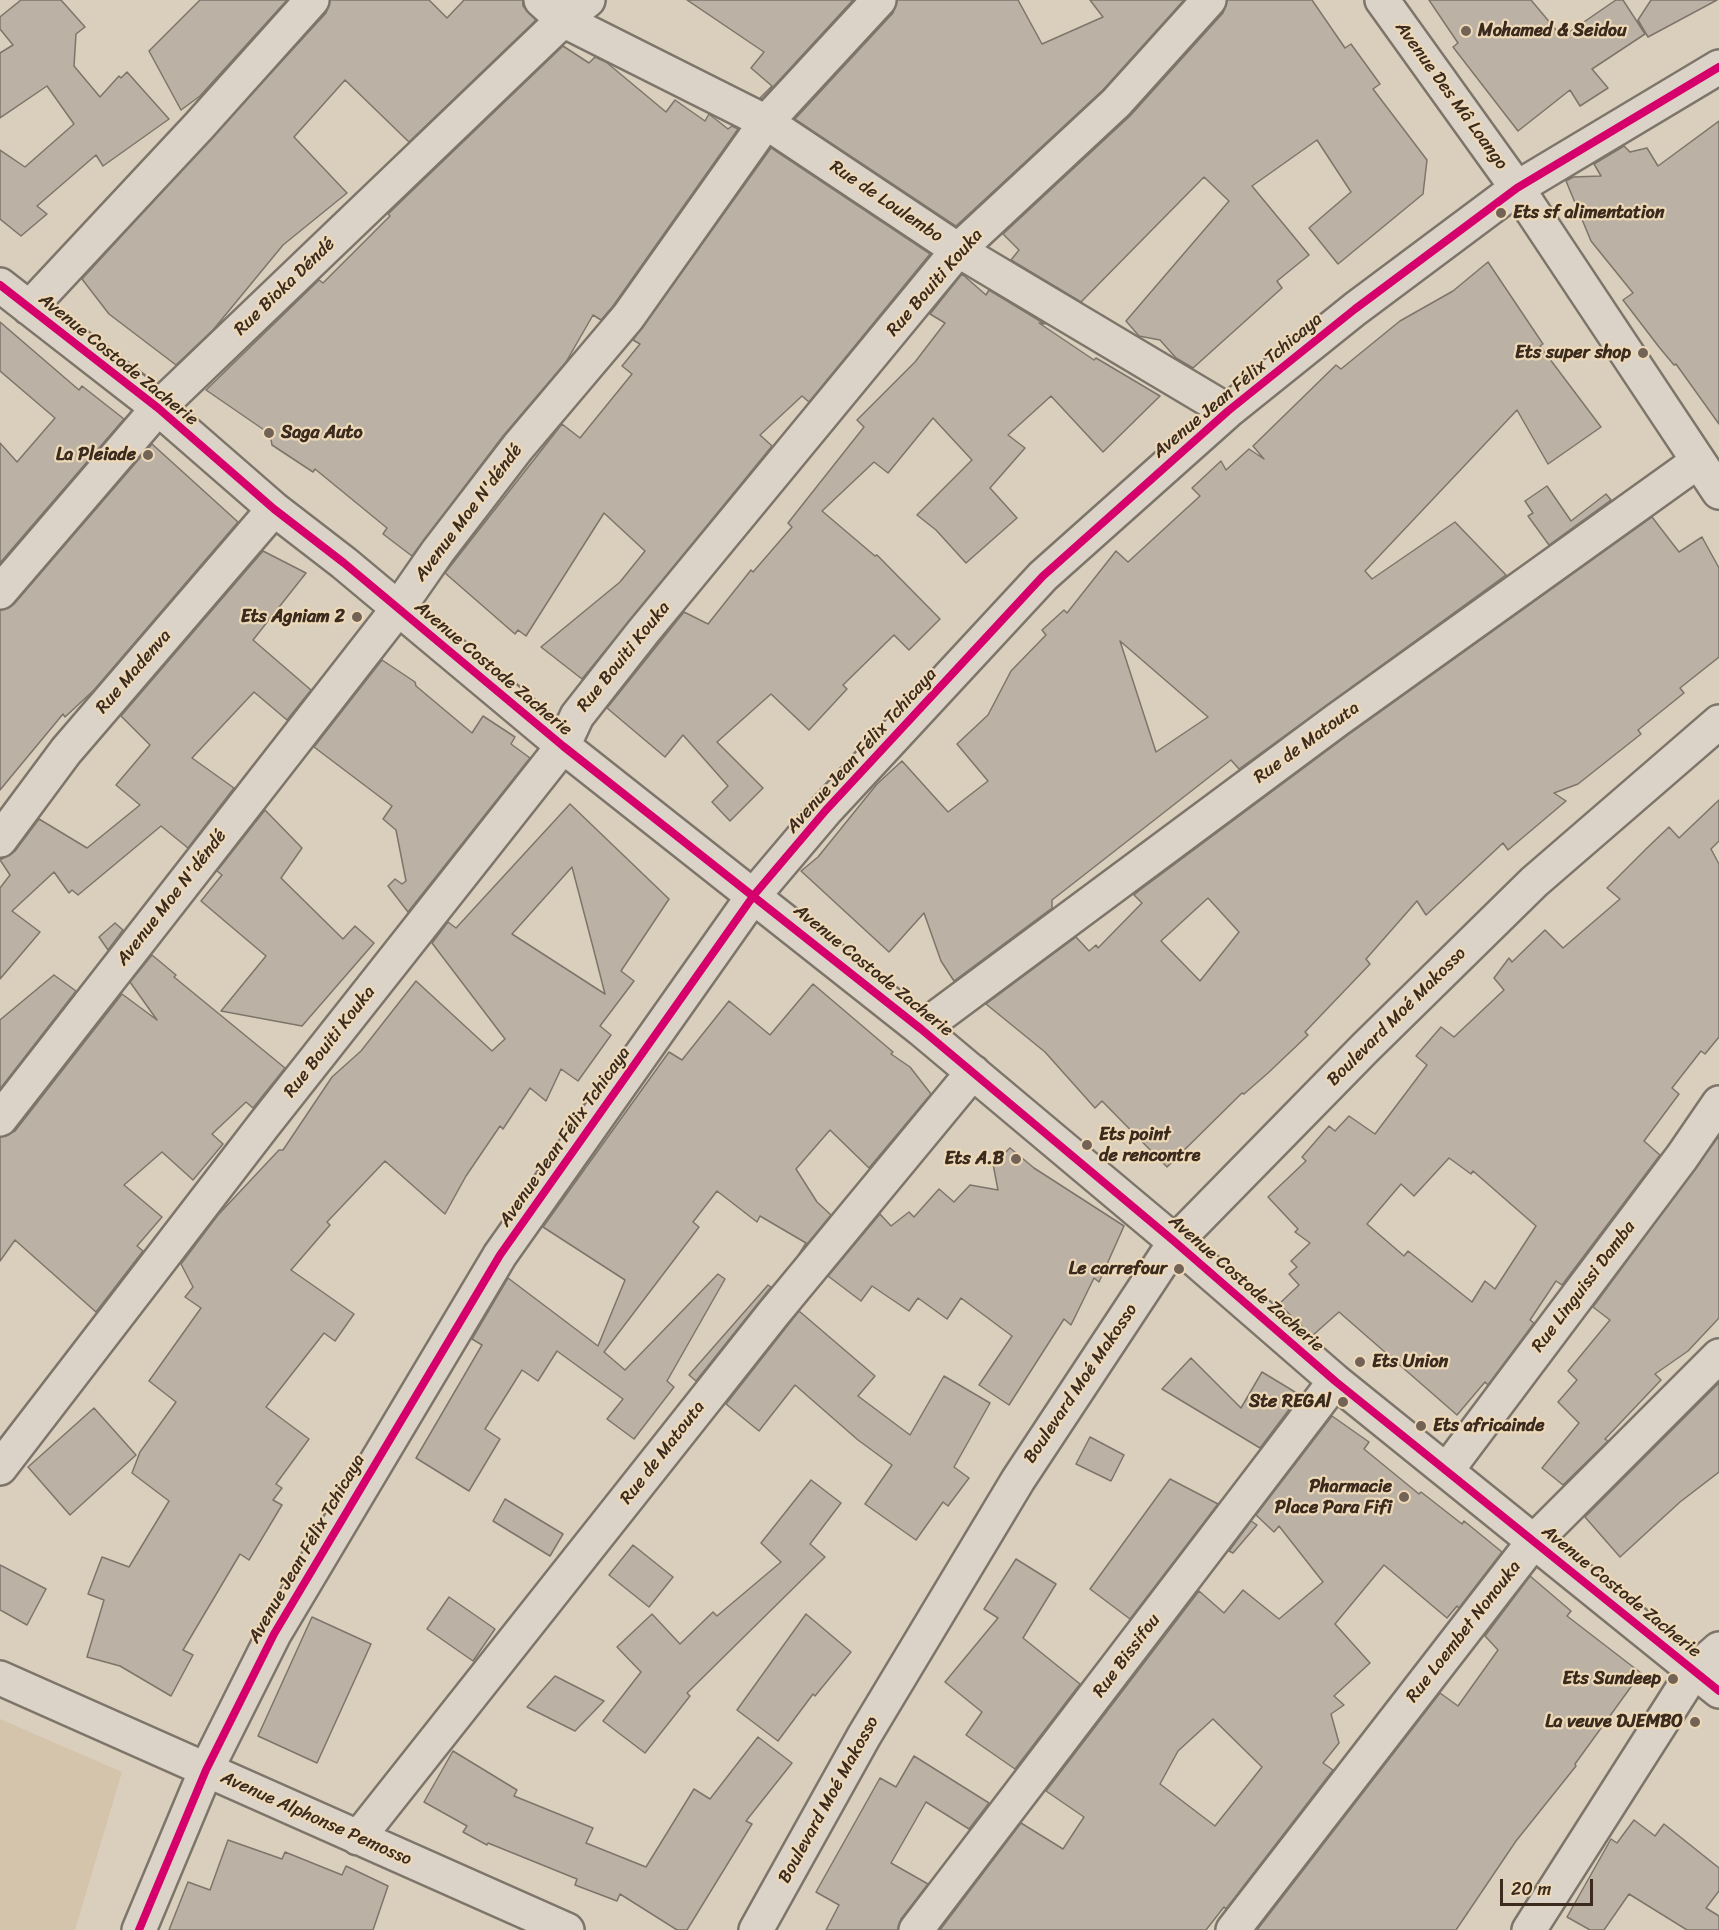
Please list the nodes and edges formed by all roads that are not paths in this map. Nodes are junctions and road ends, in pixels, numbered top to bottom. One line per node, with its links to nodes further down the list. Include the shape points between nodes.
1 (312, 0): 12 (street)
2 (588, 0): 6 (street, Rue Bioka Déndé)
3 (879, 0): 8 (street, Avenue Moe N'déndé)
4 (1209, 0): 10 (street, Rue Bouiti Kouka, via 1116,103)
5 (1382, 0): 9 (street, Avenue Des Mâ Loango)
6 (552, 10): 8 (street, Rue de Loulembo); 13 (street, Rue Bioka Déndé)
7 (1719, 67): 9 (street, Avenue Jean Félix Tchicaya)
8 (766, 122): 10 (street, Rue de Loulembo); 19 (street, Avenue Moe N'déndé, via 628,317 518,447)
9 (1516, 188): 14 (street, Avenue Jean Félix Tchicaya); 15 (street, Avenue Des Mâ Loango)
10 (958, 250): 14 (street, Rue de Loulembo); 21 (street, Rue Bouiti Kouka, via 592,695)
11 (0, 285): 12 (street, Avenue Costode Zacherie)
12 (29, 308): 13 (street, Avenue Costode Zacherie)
13 (158, 408): 17 (street, Avenue Costode Zacherie); 18 (street, Rue Bioka Déndé)
14 (1228, 411): 23 (street, Avenue Jean Félix Tchicaya, via 1043,576 826,810)
15 (1697, 462): 16 (street, Avenue Des Mâ Loango); 24 (street, Rue de Matouta, via 1337,720)
16 (1719, 492)
17 (274, 509): 19 (street, Avenue Costode Zacherie); 22 (street, Rue Madenva, via 66,751)
18 (0, 592)
19 (398, 610): 21 (street, Avenue Costode Zacherie); 27 (street, Avenue Moe N'déndé)
20 (1719, 722): 28 (street, Boulevard Moé Makosso, via 1534,882)
21 (563, 746): 23 (street, Avenue Costode Zacherie); 31 (street, Rue Bouiti Kouka)
22 (0, 840)
23 (754, 895): 24 (street, Avenue Costode Zacherie); 37 (street, Avenue Jean Félix Tchicaya, via 500,1255 274,1634)
24 (921, 1029): 25 (street, Avenue Costode Zacherie)
25 (973, 1072): 28 (street, Avenue Costode Zacherie); 38 (street, Rue de Matouta, via 773,1314)
26 (1719, 1103): 32 (street, Rue Linguissi Damba)
27 (0, 1119)
28 (1175, 1242): 30 (street, Avenue Costode Zacherie); 42 (street, Boulevard Moé Makosso, via 1018,1480 864,1736)
29 (1719, 1356): 33 (street, Rue Loembet Nonouka)
30 (1335, 1381): 32 (street, Avenue Costode Zacherie); 43 (street, Rue Bissifou)
31 (0, 1468)
32 (1447, 1470): 33 (street, Avenue Costode Zacherie)
33 (1534, 1541): 36 (street, Avenue Costode Zacherie); 44 (street, Rue Loembet Nonouka)
34 (1719, 1649): 36 (street)
35 (0, 1678): 37 (street, Avenue Alphonse Pemosso)
36 (1707, 1681): 45 (street)
37 (206, 1770): 38 (street, Avenue Alphonse Pemosso); 40 (street, Avenue Jean Félix Tchicaya)
38 (358, 1838): 39 (street, Avenue Alphonse Pemosso)
39 (518, 1920): 41 (street, Avenue Alphonse Pemosso)
40 (140, 1930)
41 (567, 1930)
42 (756, 1930)
43 (916, 1930)
44 (1233, 1930)
45 (1529, 1930)

